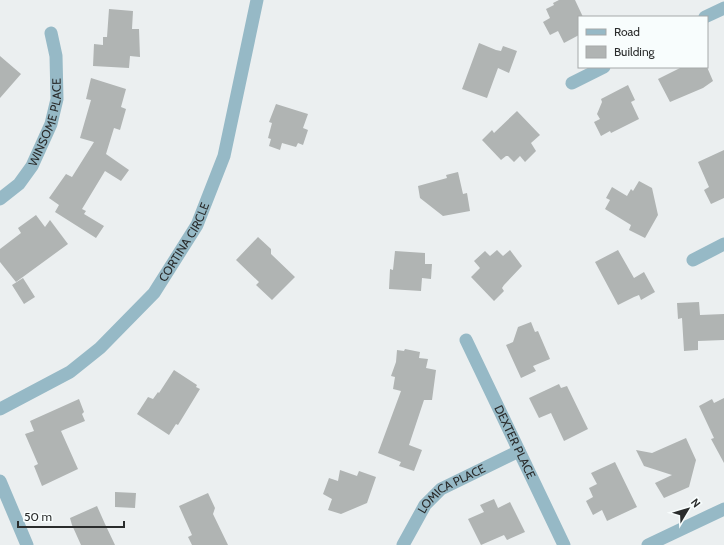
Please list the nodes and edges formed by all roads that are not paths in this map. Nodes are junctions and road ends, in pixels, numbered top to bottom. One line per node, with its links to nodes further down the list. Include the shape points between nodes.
1 (257, 0): 11 (street, CORTINA CIRCLE, via 224,156 197,225 154,293 100,348 70,372)
2 (724, 8): 3 (street)
3 (707, 16)
4 (51, 33): 7 (street, WINSOME PLACE, via 56,56 57,99 51,124 32,166 19,184)
5 (602, 68): 6 (street)
6 (572, 83)
7 (0, 199)
8 (724, 244): 9 (street)
9 (693, 260)
10 (466, 340): 12 (street, DEXTER PLACE)
11 (0, 409)
12 (519, 451): 16 (street, LOMICA PLACE, via 441,489 425,505); 17 (street, DEXTER PLACE)
13 (0, 481): 15 (street)
14 (724, 509): 18 (street)
15 (27, 545)
16 (403, 545)
17 (564, 545)
18 (648, 545)

